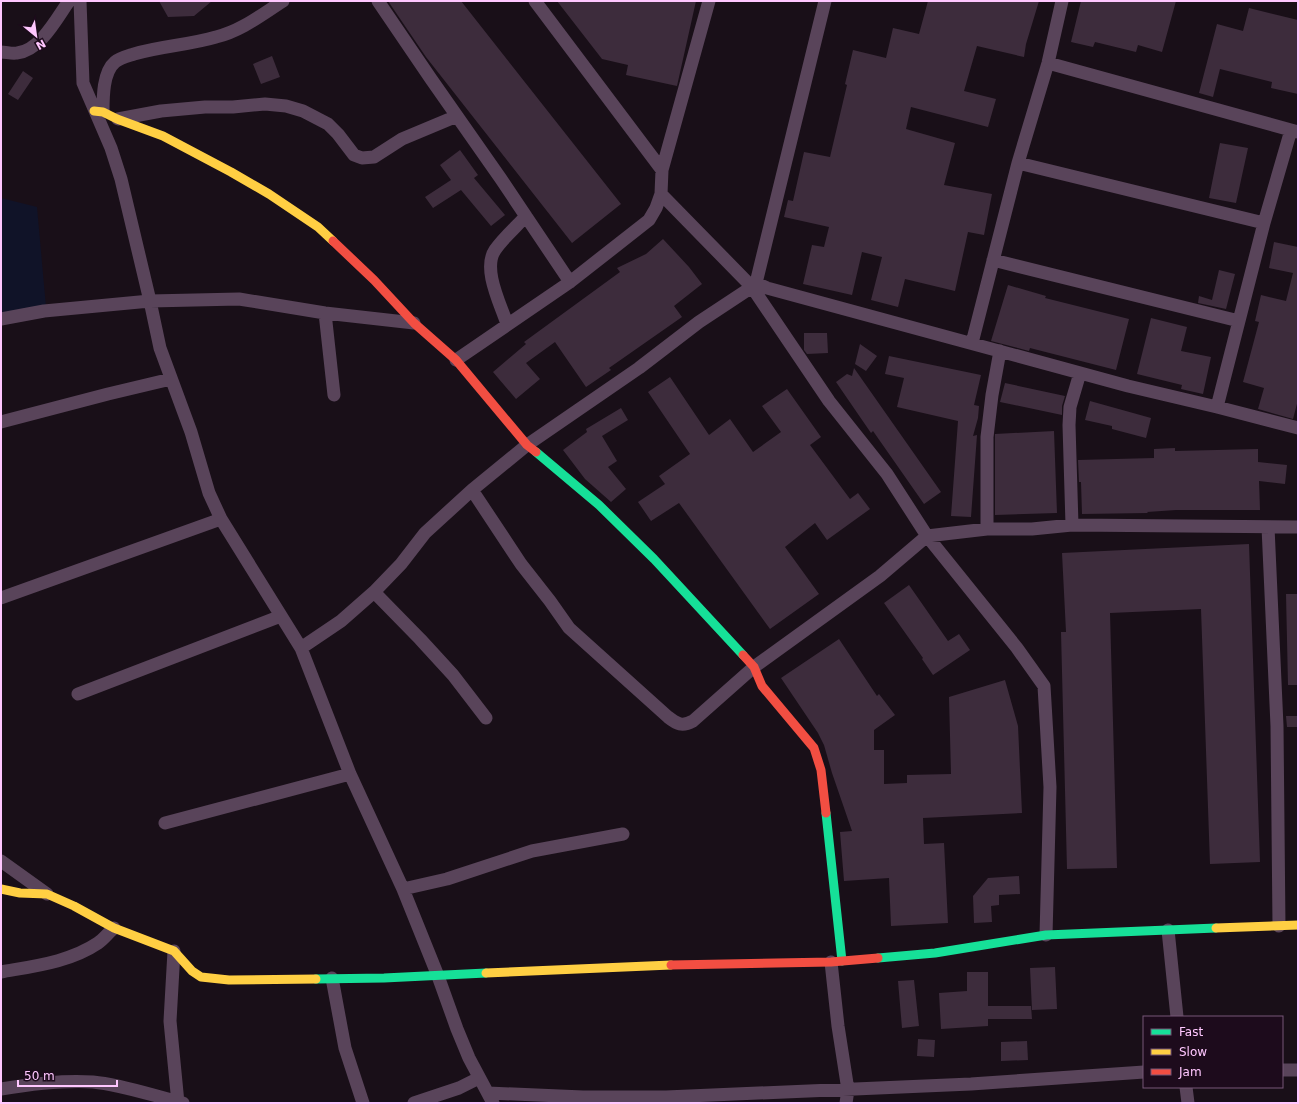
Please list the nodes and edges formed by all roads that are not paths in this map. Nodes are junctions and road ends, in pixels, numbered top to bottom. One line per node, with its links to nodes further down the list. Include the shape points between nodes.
1 (69, 1): 9 (street, via 41,40 31,48 17,53)
2 (80, 1): 11 (street, via 83,83)
3 (283, 1): 11 (street, via 232,32 215,38 152,49 115,62 108,70)
4 (378, 1): 12 (street)
5 (535, 1): 16 (street)
6 (709, 1): 16 (street)
7 (825, 1): 22 (street)
8 (1062, 1): 10 (street)
9 (1, 52)
10 (1048, 63): 14 (street); 15 (street)
11 (99, 112): 13 (street); 23 (street, via 121,179)
12 (457, 116): 13 (street, via 402,139 374,157 362,158 354,155 328,124 303,111 286,106 265,104 198,108 161,111); 18 (street)
13 (117, 119): 27 (street, via 163,136 231,172 318,227)
14 (1294, 131): 19 (street)
15 (1018, 163): 19 (street); 20 (street)
16 (662, 170): 17 (street)
17 (662, 194): 21 (street, via 649,220); 22 (street)
18 (526, 216): 21 (street); 28 (street, via 494,251 491,261 491,277)
19 (1264, 223): 26 (street)
20 (993, 260): 26 (street); 29 (street)
21 (570, 282): 28 (street)
22 (754, 285): 29 (street); 38 (street); 45 (street, via 829,401 887,474)
23 (150, 301): 24 (street, via 239,299); 25 (street, via 44,311); 33 (street, via 160,348)
24 (325, 313): 27 (street); 34 (street)
25 (1, 319)
26 (1239, 321): 35 (street)
27 (414, 323): 31 (street)
28 (507, 324): 31 (street)
29 (972, 343): 30 (street)
30 (1000, 351): 32 (street); 43 (street, via 987,437)
31 (456, 360): 38 (street)
32 (1080, 373): 35 (street); 41 (street, via 1070,407 1069,425)
33 (171, 379): 36 (street); 40 (street, via 191,432 209,493)
34 (334, 395)
35 (1217, 407): 37 (street)
36 (1, 422)
37 (1298, 428)
38 (527, 445): 39 (street); 50 (street, via 599,505 654,559)
39 (472, 490): 46 (street, via 425,533 401,564); 50 (street, via 521,564 569,628 676,723 686,725 694,721)
40 (221, 519): 47 (street); 48 (street)
41 (1072, 525): 43 (street, via 1032,529); 44 (street)
42 (1298, 527): 44 (street)
43 (987, 528): 45 (street)
44 (1268, 528): 61 (street, via 1277,726)
45 (928, 536): 50 (street, via 880,576); 64 (street, via 1044,686 1050,787)
46 (374, 592): 49 (street, via 342,621); 52 (street, via 453,675)
47 (1, 598)
48 (281, 616): 49 (street); 51 (street)
49 (301, 648): 53 (street)
50 (754, 667): 66 (street, via 762,686 814,748 821,770 830,834)
51 (78, 694)
52 (486, 718)
53 (350, 774): 54 (street); 58 (street)
54 (165, 823)
55 (623, 834): 58 (street, via 532,851 447,879)
56 (1, 861): 59 (street)
57 (1, 888): 59 (street, via 20,893)
58 (403, 889): 68 (street)
59 (47, 894): 62 (street)
60 (1298, 925): 61 (street)
61 (1279, 926): 63 (street)
62 (114, 928): 65 (street); 67 (street, via 99,942 64,959)
63 (1168, 930): 64 (street); 70 (street)
64 (1046, 935): 66 (street, via 935,953)
65 (174, 951): 69 (street, via 201,977 229,980); 80 (street, via 170,1021)
66 (836, 961): 68 (street, via 636,966); 77 (street, via 838,1026)
67 (1, 972)
68 (438, 976): 69 (street); 74 (street, via 457,1029)
69 (332, 978): 81 (street, via 345,1048)
70 (1177, 1016)
71 (1283, 1070): 72 (street)
72 (1298, 1070)
73 (1143, 1072): 77 (street)
74 (479, 1078): 78 (street); 82 (street, via 459,1088)
75 (1186, 1088): 84 (street)
76 (1, 1089): 80 (street, via 60,1081 94,1082)
77 (848, 1090): 79 (street); 83 (street)
78 (490, 1098): 79 (street)
79 (743, 1098)
80 (180, 1103)
81 (363, 1103)
82 (414, 1103)
83 (846, 1103)
84 (1188, 1103)

